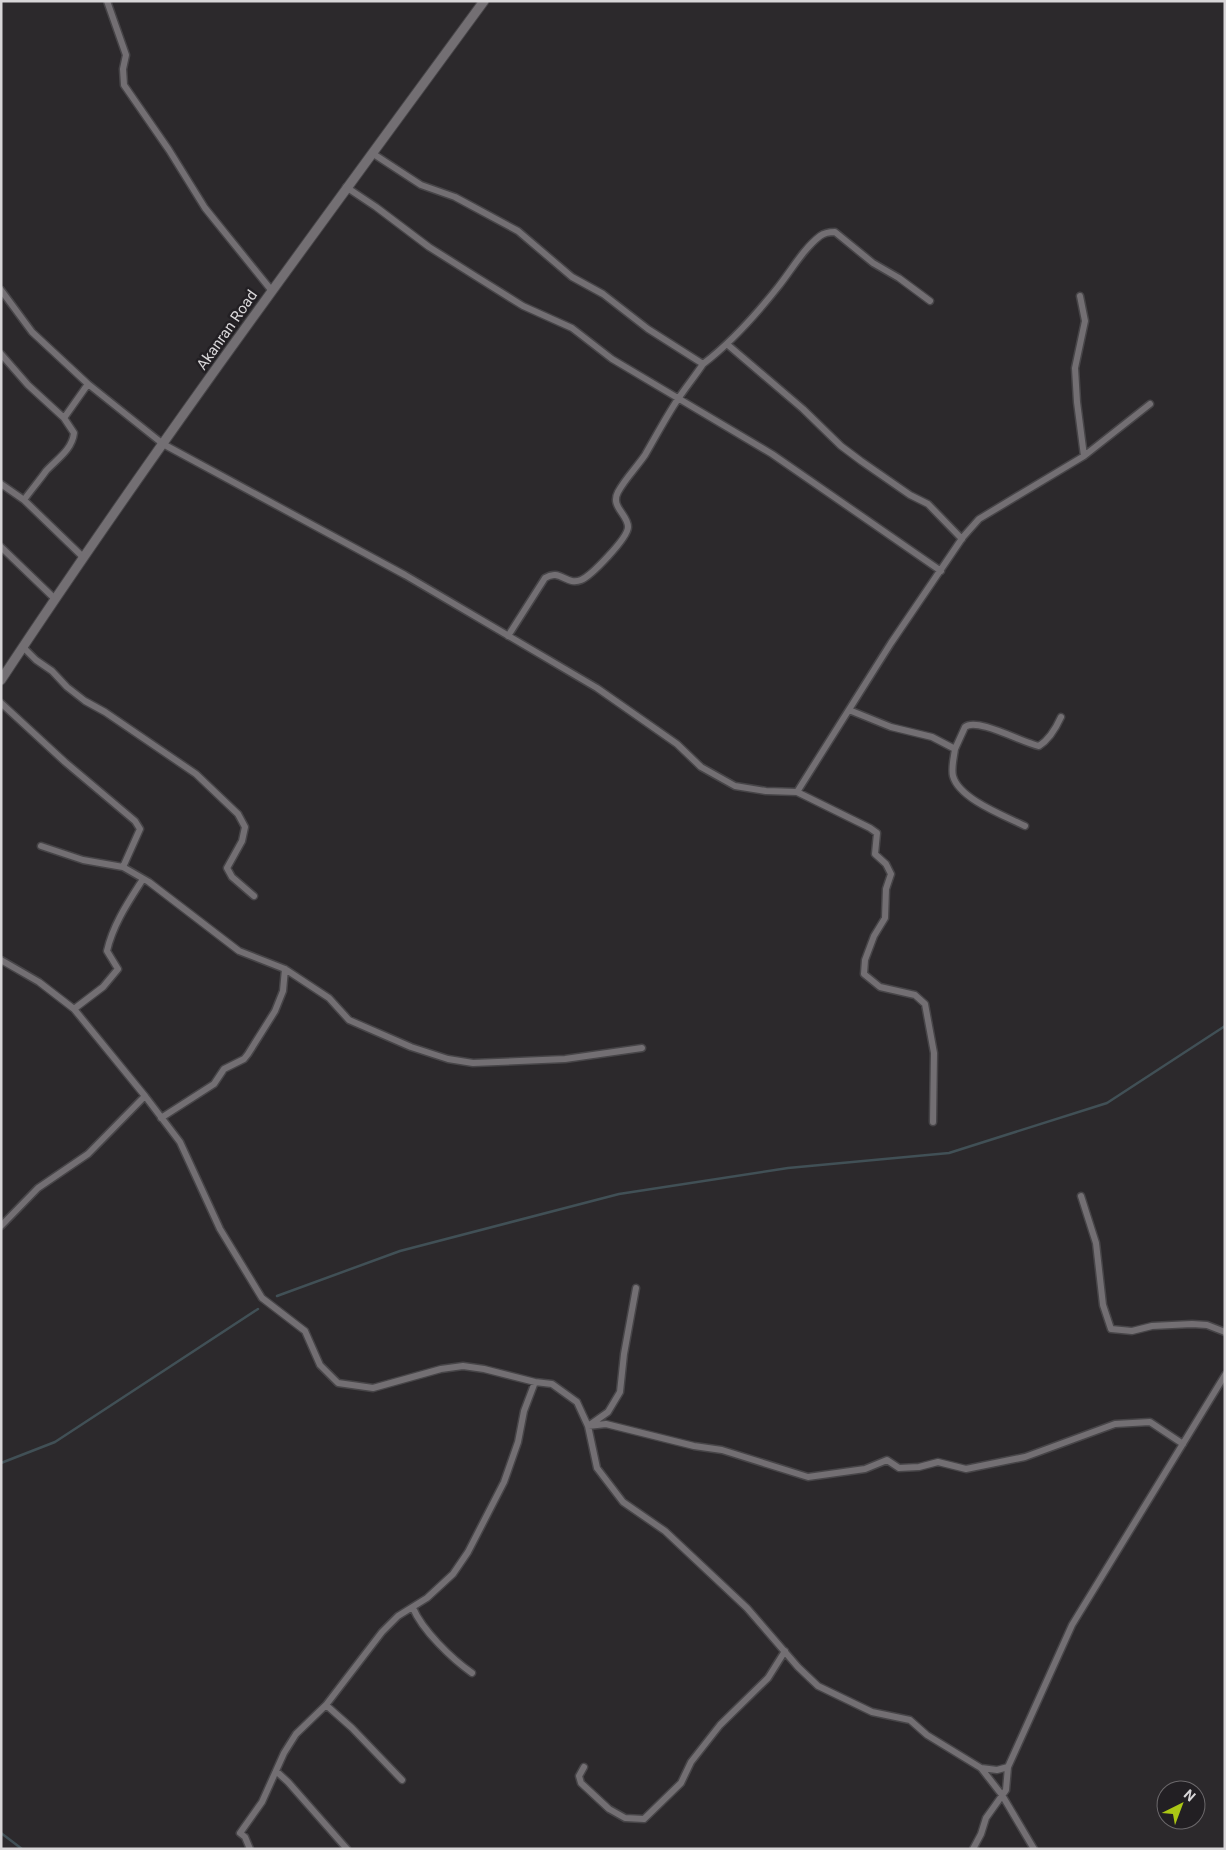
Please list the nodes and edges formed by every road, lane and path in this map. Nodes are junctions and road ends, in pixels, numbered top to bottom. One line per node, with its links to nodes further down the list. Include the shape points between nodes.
1 (107, 1): 6 (street, via 126,55 124,85 205,208)
2 (484, 1): 3 (main road, Akanran Road)
3 (372, 153): 4 (main road, Akanran Road); 11 (street, via 422,185 455,197 518,230 572,276)
4 (346, 187): 6 (main road, Akanran Road); 13 (street, via 474,276 523,306 572,328 612,359)
5 (1, 290): 12 (street, via 32,332)
6 (272, 291): 16 (main road, Akanran Road)
7 (1080, 296): 17 (street, via 1085,321 1075,368)
8 (930, 301): 9 (street, via 873,263 841,236 828,232 814,242)
9 (728, 344): 11 (street); 20 (street, via 841,446 928,504)
10 (1, 354): 15 (street, via 28,385)
11 (703, 364): 13 (street)
12 (88, 384): 15 (street); 16 (street)
13 (678, 398): 23 (street, via 772,454); 25 (street, via 615,498 628,524 627,533 612,553 580,580 568,581 555,574 545,578)
14 (1150, 404): 17 (street)
15 (64, 418): 19 (street, via 74,433 73,441)
16 (163, 444): 22 (main road, Akanran Road); 25 (street, via 405,574)
17 (1084, 456): 20 (street, via 979,518)
18 (1, 484): 19 (street)
19 (24, 500): 22 (street)
20 (962, 539): 23 (street)
21 (1, 547): 24 (street)
22 (83, 557): 24 (main road, Akanran Road)
23 (942, 571): 29 (street)
24 (55, 599): 26 (main road, Akanran Road)
25 (508, 636): 32 (street, via 597,688 677,744 701,767 735,786 766,792)
26 (23, 647): 27 (main road, Akanran Road); 37 (street, via 85,701 196,774 238,814 246,827 227,868 232,877)
27 (1, 680)
28 (1, 703): 35 (street, via 135,821 140,829)
29 (849, 710): 31 (street, via 891,727 932,737); 32 (street)
30 (1061, 717): 31 (street, via 1039,746 972,724 965,727)
31 (955, 749): 33 (street, via 953,774 956,784 974,800)
32 (797, 792): 44 (street, via 877,833 875,854 891,874 886,889 885,918 874,936 865,960 864,974 880,987 915,996 925,1004 934,1053)
33 (1025, 826)
34 (41, 846): 35 (street, via 83,860)
35 (123, 867): 36 (street)
36 (143, 879): 39 (street, via 239,952); 40 (street, via 125,907 109,942 107,951 118,969 103,987)
37 (254, 896)
38 (1, 960): 40 (street, via 39,982)
39 (284, 969): 41 (street, via 329,998 349,1020 448,1059 473,1063 565,1059); 43 (street, via 283,991 276,1011 244,1059 224,1069 214,1084)
40 (74, 1009): 42 (street)
41 (642, 1048)
42 (145, 1096): 43 (street); 46 (street, via 88,1154 38,1188)
43 (161, 1118): 50 (street, via 180,1142 220,1229 262,1298 305,1331 320,1365 338,1383 373,1388 463,1366)
44 (933, 1122)
45 (1081, 1196): 48 (street, via 1096,1243 1103,1305 1111,1329 1132,1331 1152,1326 1192,1324 1207,1325)
46 (1, 1226)
47 (636, 1288): 51 (street, via 620,1392 608,1412)
48 (1225, 1332)
49 (1225, 1375): 52 (street)
50 (535, 1382): 51 (street, via 552,1384 578,1402); 53 (street, via 504,1482 468,1552 453,1574)
51 (588, 1426): 52 (street, via 606,1424 722,1450 808,1477 864,1469 887,1460 898,1468 938,1462 966,1469 1025,1457 1115,1424 1150,1422); 54 (street, via 597,1468 623,1502 665,1531 747,1608)
52 (1184, 1444): 58 (street, via 1072,1625)
53 (413, 1608): 55 (street, via 417,1619 456,1662); 56 (street, via 398,1616 382,1632)
54 (786, 1651): 57 (street, via 768,1678 720,1725 691,1762 681,1783 644,1819 625,1818 609,1810 581,1783); 59 (street, via 798,1668 818,1686 872,1712 910,1720 926,1735)
55 (472, 1672)
56 (326, 1704): 60 (street, via 296,1734); 61 (street)
57 (584, 1767)
58 (1008, 1767): 59 (street, via 997,1770); 62 (street, via 1006,1790)
59 (981, 1768): 62 (street)
60 (276, 1771): 63 (street, via 262,1802 240,1833); 64 (street)
61 (402, 1780)
62 (1002, 1795): 65 (street, via 986,1818); 66 (street)
63 (250, 1849)
64 (347, 1849)
65 (973, 1849)
66 (1034, 1849)

